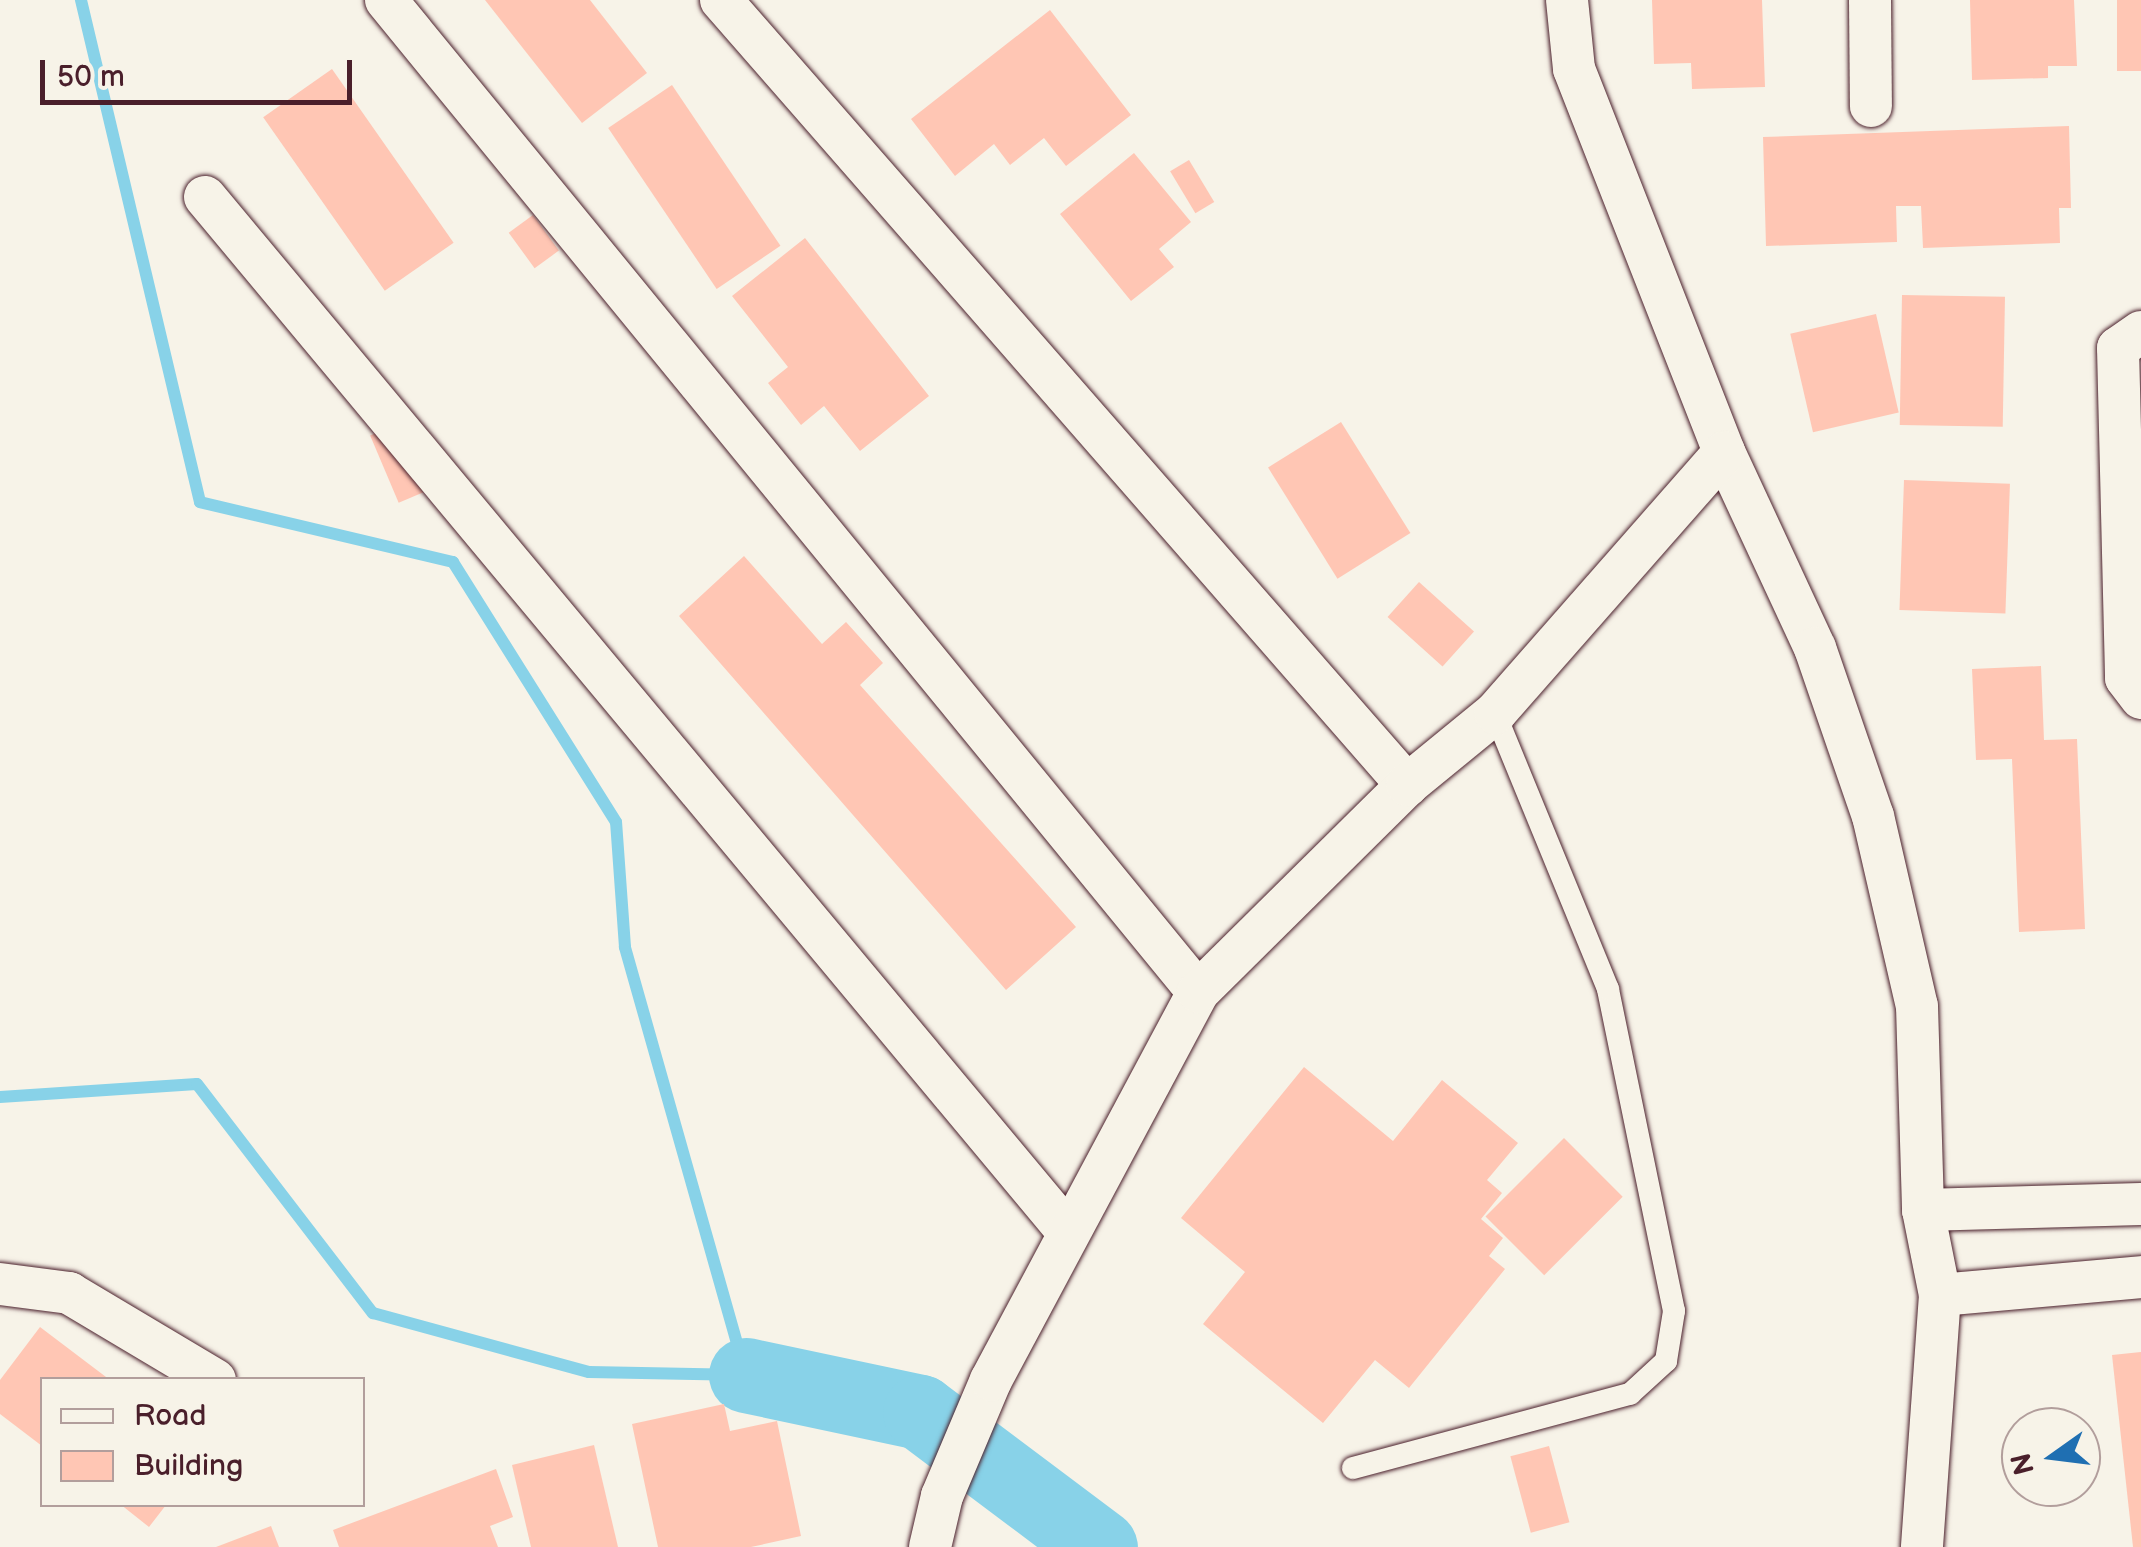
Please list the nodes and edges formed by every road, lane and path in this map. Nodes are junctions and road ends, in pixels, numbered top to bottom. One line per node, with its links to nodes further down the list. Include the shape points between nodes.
1 (386, 0): 12 (street)
2 (721, 0): 11 (street)
3 (1567, 0): 8 (street, via 1574,69)
4 (1870, 0): 5 (street)
5 (1871, 106)
6 (206, 197): 15 (street)
7 (2141, 332): 9 (street, via 2118,348 2126,678)
8 (1724, 452): 10 (street); 14 (street, via 1815,648 1874,816 1918,1006)
9 (2141, 698)
10 (1494, 713): 11 (street); 20 (lane, via 1608,989 1674,1310 1666,1361 1630,1394)
11 (1407, 785): 12 (street)
12 (1198, 992): 15 (street)
13 (2141, 1204): 14 (street)
14 (1923, 1210): 18 (street)
15 (1067, 1231): 21 (street, via 991,1380 942,1496)
16 (2141, 1277): 18 (street)
17 (0, 1284): 19 (street, via 69,1293)
18 (1940, 1295): 22 (street)
19 (210, 1377)
20 (1352, 1468)
21 (930, 1547)
22 (1922, 1547)

